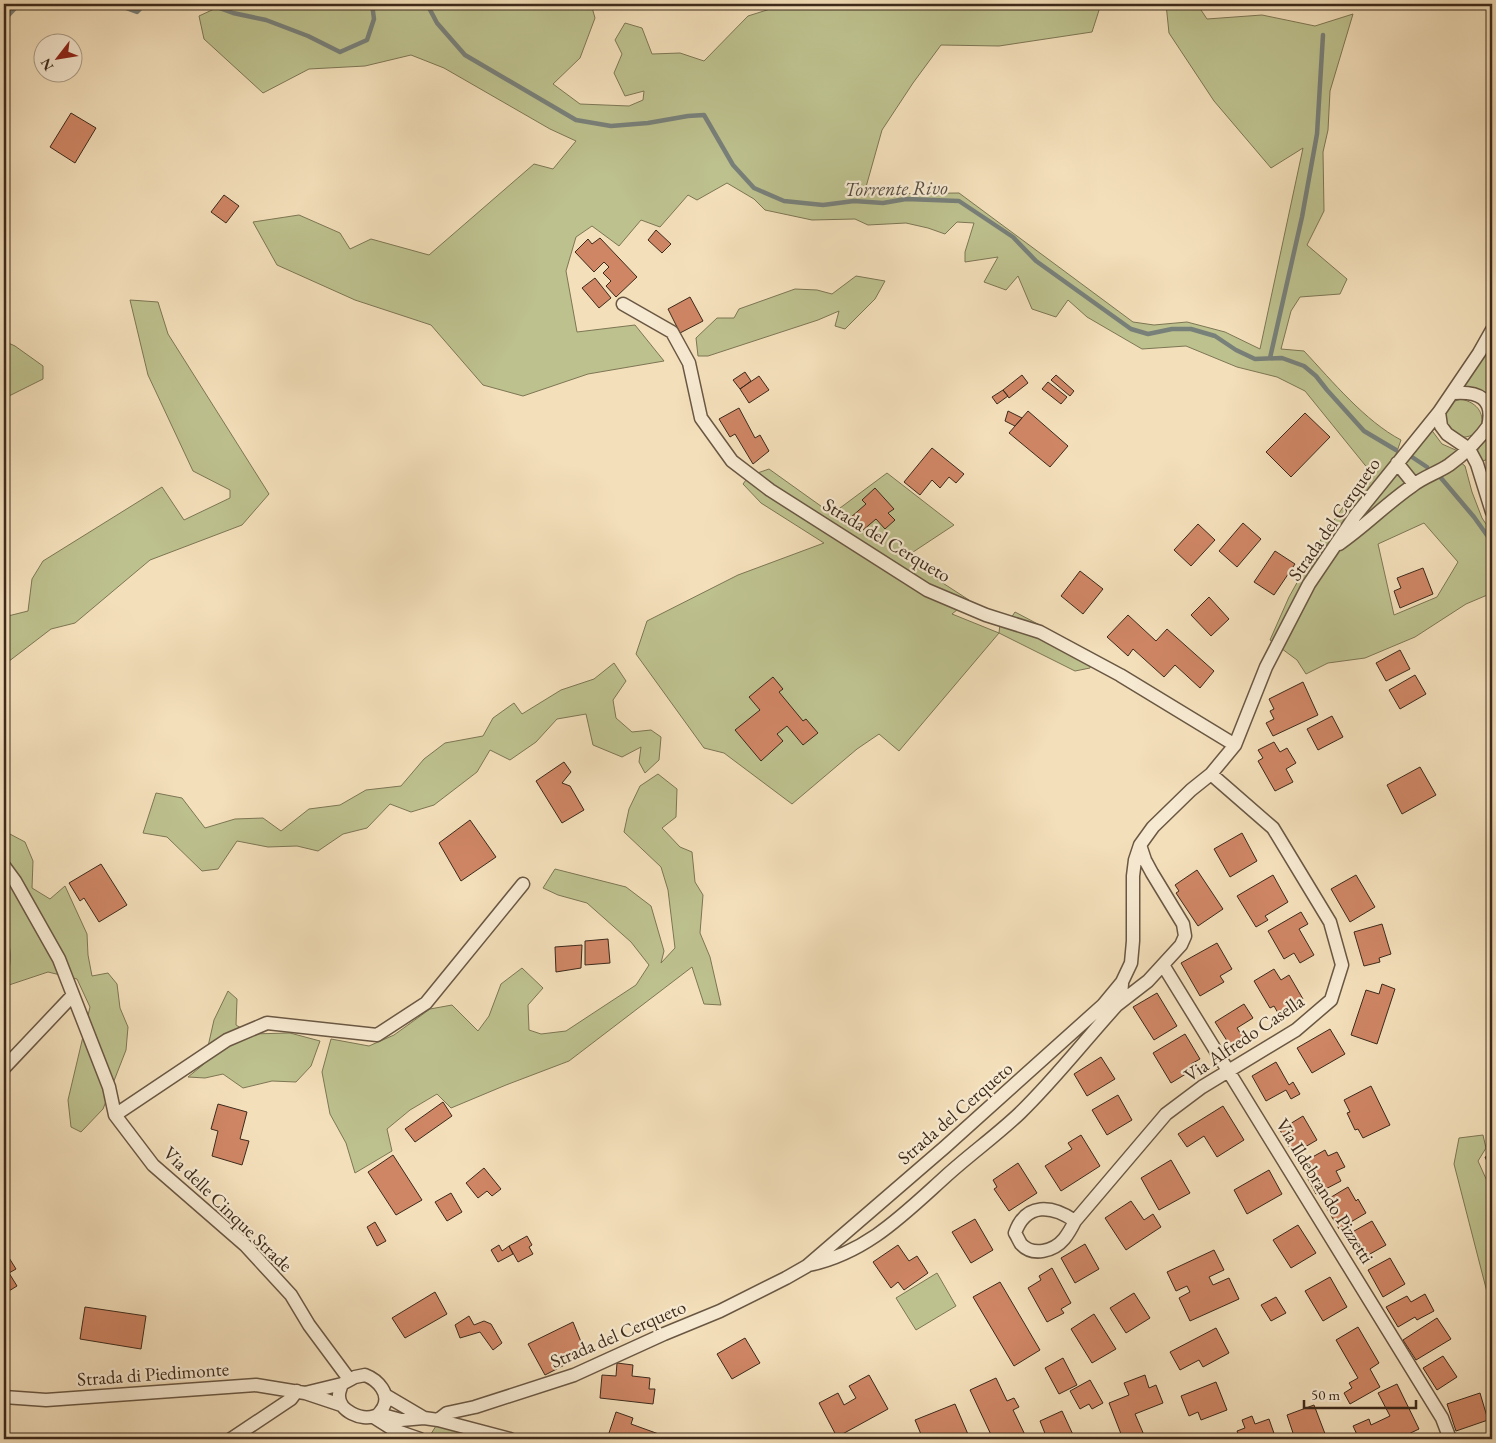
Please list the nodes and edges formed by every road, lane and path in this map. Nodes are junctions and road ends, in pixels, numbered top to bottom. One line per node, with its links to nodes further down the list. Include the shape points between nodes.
1 (623, 304): 11 (street, Strada del Cerqueto, via 672,332 689,363 701,418 732,461 770,490 927,590 986,615 1040,632 1120,675)
2 (1492, 330): 3 (street, Strada del Cerqueto)
3 (1453, 393): 4 (street, Strada del Cerqueto); 5 (street, via 1466,392 1483,399)
4 (1439, 412): 6 (street, via 1441,426 1447,434); 7 (street, Strada del Cerqueto)
5 (1490, 424): 6 (street)
6 (1469, 449): 8 (street); 9 (street)
7 (1397, 463): 8 (street); 10 (street, Strada del Cerqueto)
8 (1414, 484): 10 (street)
9 (1492, 512)
10 (1331, 549): 11 (street, Strada del Cerqueto, via 1308,584 1266,667)
11 (1235, 745): 12 (street, Strada del Cerqueto)
12 (1211, 774): 13 (street, Strada del Cerqueto, via 1153,827); 21 (street, Via Alfredo Casella, via 1273,828 1330,922 1342,965 1331,1000 1296,1030)
13 (1140, 845): 16 (street, Strada del Cerqueto, via 1152,873 1184,924 1181,945); 17 (street, Strada del Cerqueto, via 1133,876 1134,941 1131,963)
14 (4, 866): 18 (street, Via delle Cinque Strade, via 59,959)
15 (523, 884): 22 (street, via 426,1003 377,1035 267,1023 227,1040)
16 (1163, 965): 19 (street, Strada del Cerqueto); 21 (street, Via Ildebrando Pizzetti)
17 (1122, 982): 19 (street, Strada del Cerqueto); 24 (street, Strada del Cerqueto, via 1103,1005 1050,1054)
18 (73, 995): 20 (street); 22 (street, Via delle Cinque Strade, via 109,1087)
19 (1118, 1005): 24 (street, Strada del Cerqueto, via 1020,1113 900,1217 848,1253)
20 (4, 1068)
21 (1228, 1071): 23 (street, Via Alfredo Casella, via 1166,1114); 37 (street, Via Ildebrando Pizzetti, via 1442,1418)
22 (115, 1115): 25 (street, Via delle Cinque Strade, via 153,1166 245,1246 291,1296)
23 (1075, 1221)
24 (807, 1266): 33 (street, Strada del Cerqueto, via 720,1311 574,1375 447,1413)
25 (346, 1382): 26 (street, Strada di Piedimonte); 28 (street, via 365,1376 372,1378); 29 (street, via 339,1396)
26 (301, 1392): 27 (street, Strada di Piedimonte, via 256,1385 46,1400); 29 (street, Strada di Piedimonte); 35 (street)
27 (4, 1397)
28 (390, 1398): 30 (street); 31 (street); 32 (street)
29 (341, 1406): 30 (street, via 353,1414)
30 (376, 1416): 32 (street); 34 (street, via 394,1430)
31 (424, 1418): 32 (street); 33 (street)
32 (401, 1420): 34 (street)
33 (438, 1420): 36 (street)
34 (417, 1438)
35 (230, 1439)
36 (510, 1439)
37 (1450, 1439)

